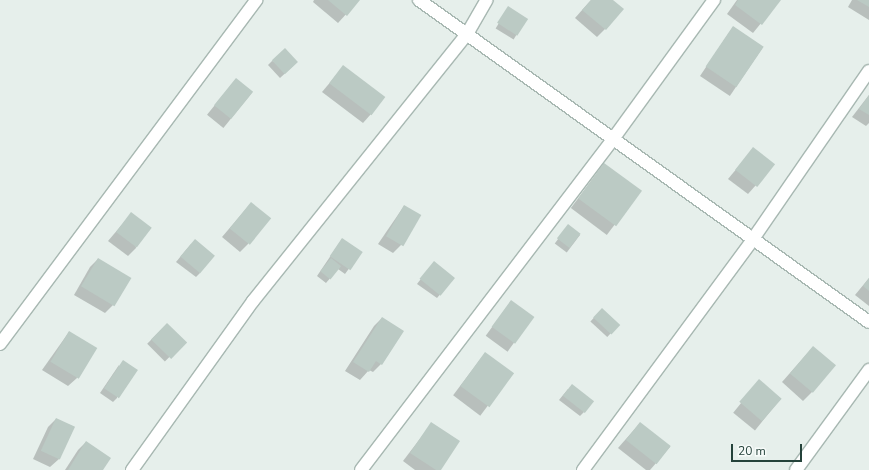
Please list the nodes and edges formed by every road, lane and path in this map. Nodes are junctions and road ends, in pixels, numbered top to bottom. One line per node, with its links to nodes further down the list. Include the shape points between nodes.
1 (256, 0): 10 (street)
2 (419, 0): 5 (street)
3 (487, 0): 5 (street)
4 (714, 0): 7 (street)
5 (467, 34): 7 (street); 12 (street, via 253,301)
6 (869, 71): 8 (street)
7 (614, 139): 8 (street); 13 (street)
8 (753, 239): 9 (street); 14 (street)
9 (869, 322)
10 (0, 344)
11 (869, 370): 15 (street)
12 (132, 470)
13 (361, 470)
14 (583, 470)
15 (796, 470)

